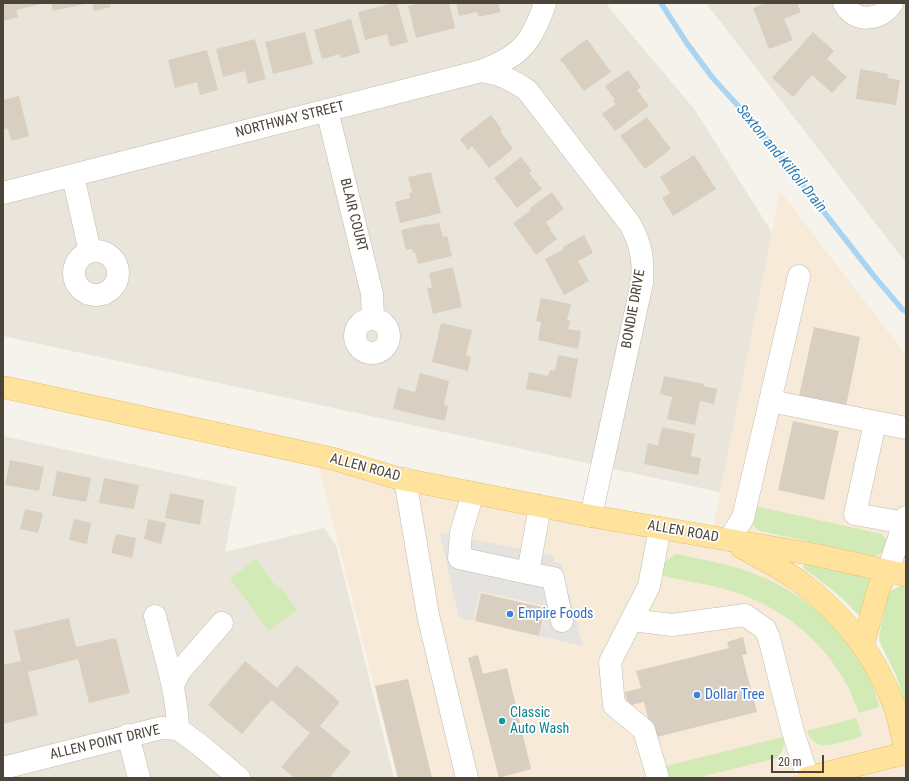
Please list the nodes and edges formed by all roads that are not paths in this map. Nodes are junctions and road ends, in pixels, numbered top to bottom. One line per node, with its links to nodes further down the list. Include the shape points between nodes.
1 (545, 3): 4 (street, NORTHWAY STREET, via 536,27 525,45 507,59)
2 (844, 3): 3 (street, via 852,13 869,18 886,12)
3 (892, 3)
4 (481, 71): 5 (street, NORTHWAY STREET); 18 (street, BONDIE DRIVE, via 506,77 527,90 630,224 640,247 642,283)
5 (327, 110): 6 (street, NORTHWAY STREET); 10 (street, BLAIR COURT, via 372,294)
6 (73, 176): 7 (street, NORTHWAY STREET); 8 (street)
7 (3, 193)
8 (90, 252)
9 (799, 276): 12 (street)
10 (373, 319)
11 (3, 387): 15 (main road, ALLEN ROAD, via 334,459)
12 (770, 401): 13 (street); 21 (street, via 743,518)
13 (874, 423): 14 (street); 19 (street, via 855,514)
14 (906, 428)
15 (405, 479): 16 (main road, ALLEN ROAD); 36 (street, via 428,615)
16 (473, 493): 17 (main road, ALLEN ROAD); 22 (street, via 461,533 459,558)
17 (540, 506): 18 (main road, ALLEN ROAD); 22 (street)
18 (591, 516): 20 (main road, ALLEN ROAD)
19 (905, 520): 23 (street)
20 (660, 528): 21 (main road, ALLEN ROAD); 25 (street, via 649,586)
21 (730, 540): 23 (main road, ALLEN ROAD); 28 (main road, ALLEN ROAD, via 798,581 838,614)
22 (528, 572): 26 (street, via 553,578)
23 (897, 573): 28 (main road, via 879,586)
24 (155, 616): 29 (street)
25 (632, 620): 37 (street, via 610,662 614,705 644,730); 38 (street, via 672,625 744,615 765,629)
26 (562, 621)
27 (222, 623): 29 (street, via 180,671)
28 (862, 645): 32 (main road, ALLEN ROAD, via 873,660 894,703)
29 (173, 685): 30 (street)
30 (178, 728): 31 (street, ALLEN POINT DRIVE, via 161,728); 35 (street, ALLEN POINT DRIVE)
31 (128, 736): 33 (street, ALLEN POINT DRIVE); 34 (street)
32 (906, 753): 38 (main road)
33 (3, 768)
34 (139, 778)
35 (239, 778)
36 (466, 778)
37 (658, 778)
38 (808, 778)

